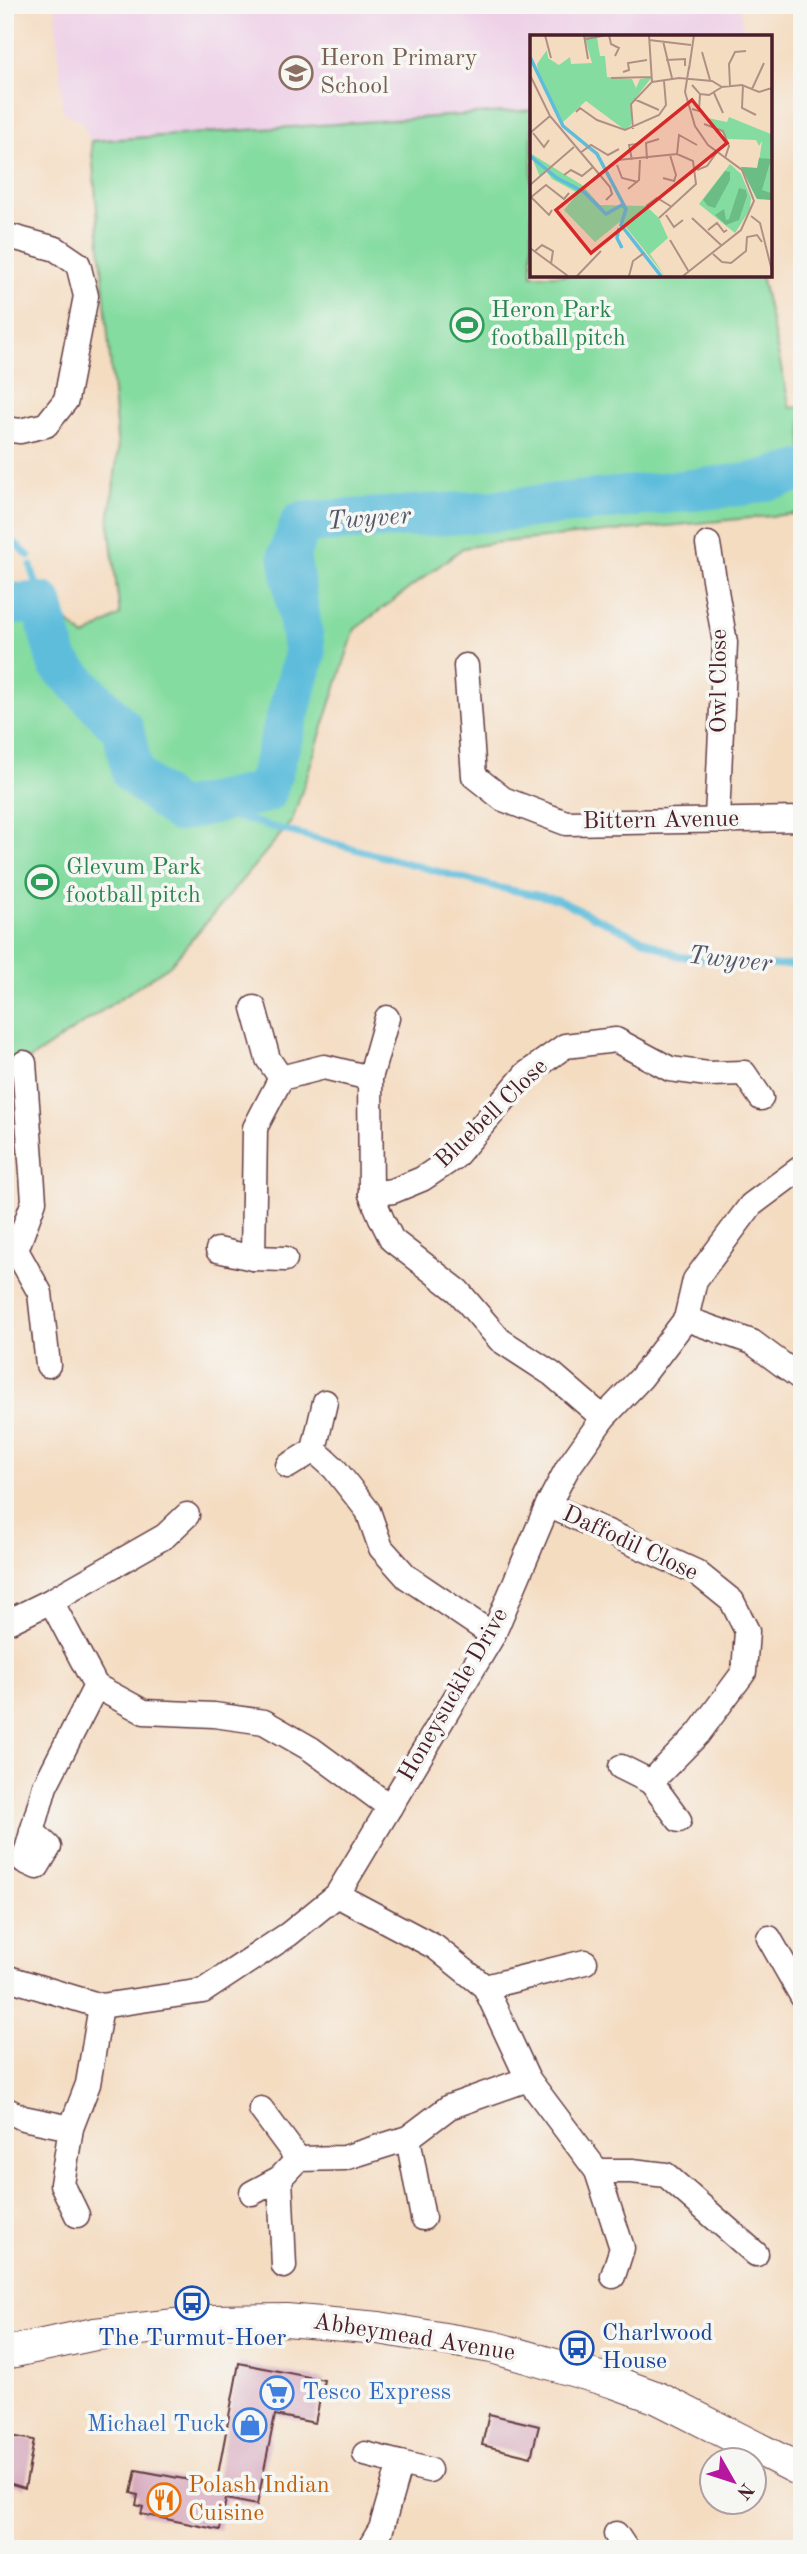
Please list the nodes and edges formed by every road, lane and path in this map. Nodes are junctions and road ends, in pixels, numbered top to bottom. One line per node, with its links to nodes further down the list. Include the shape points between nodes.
1 (5, 235): 2 (street, via 56,249 78,264 86,296 66,400 46,425)
2 (5, 429)
3 (708, 544): 5 (street, Owl Close, via 703,580 724,643)
4 (467, 666): 5 (street, Bittern Avenue, via 474,776 503,799 566,823)
5 (717, 818): 6 (street, Bittern Avenue)
6 (802, 819)
7 (254, 1008): 10 (street, via 268,1059)
8 (387, 1018): 11 (street)
9 (24, 1063): 15 (street, via 34,1201)
10 (281, 1078): 11 (street, via 324,1067); 17 (street, via 256,1128)
11 (370, 1078): 14 (street)
12 (761, 1098): 14 (street, Bluebell Close, via 744,1073 670,1069 617,1040 565,1046 526,1074 455,1157 393,1192)
13 (802, 1167): 19 (street, Honeysuckle Drive, via 743,1216 695,1280)
14 (371, 1194): 23 (street, via 392,1240 458,1291 500,1340 552,1374)
15 (10, 1249): 20 (street, via 40,1293)
16 (218, 1250): 17 (street)
17 (253, 1258): 18 (street)
18 (285, 1259)
19 (686, 1319): 21 (street, via 752,1342); 23 (street, Honeysuckle Drive)
20 (48, 1365)
21 (802, 1379)
22 (325, 1402): 24 (street)
23 (603, 1418): 26 (street, Honeysuckle Drive)
24 (314, 1450): 25 (street); 30 (street, via 368,1511 381,1548 407,1577)
25 (288, 1466)
26 (548, 1505): 30 (street, Honeysuckle Drive); 33 (street, Daffodil Close, via 696,1572 732,1601 747,1631 744,1672 698,1734)
27 (187, 1515): 28 (street, via 165,1536)
28 (51, 1601): 29 (street); 31 (street)
29 (10, 1621)
30 (494, 1635): 34 (street, Honeysuckle Drive)
31 (96, 1686): 34 (street, via 144,1712 264,1723 311,1749); 36 (street, via 45,1786)
32 (621, 1767): 33 (street)
33 (651, 1782): 35 (street)
34 (390, 1807): 37 (street, Honeysuckle Drive)
35 (679, 1820)
36 (24, 1861)
37 (337, 1895): 41 (street, via 435,1947); 43 (street, Honeysuckle Drive, via 289,1934 203,1991)
38 (769, 1938): 42 (street)
39 (585, 1962): 41 (street, via 556,1976)
40 (5, 1977): 43 (street, Honeysuckle Drive)
41 (485, 1987): 44 (street)
42 (802, 1996)
43 (100, 2006): 47 (street, via 88,2084)
44 (528, 2079): 48 (street, via 449,2107); 50 (street)
45 (5, 2109): 47 (street, via 23,2118)
46 (261, 2109): 49 (street)
47 (71, 2128): 53 (street, via 54,2186)
48 (408, 2138): 49 (street, via 344,2158); 54 (street)
49 (298, 2159): 51 (street)
50 (597, 2171): 55 (street, via 666,2175); 57 (street, via 622,2248)
51 (279, 2178): 52 (street); 56 (street)
52 (252, 2193)
53 (77, 2216)
54 (423, 2218)
55 (755, 2254)
56 (284, 2266)
57 (613, 2276)
58 (5, 2353): 62 (street, Abbeymead Avenue, via 95,2334 211,2321 286,2320 379,2328 492,2347 614,2382 657,2398)
59 (365, 2454): 60 (street)
60 (400, 2463): 61 (street); 63 (street, via 381,2529)
61 (429, 2470)
62 (801, 2470)
63 (369, 2549)

